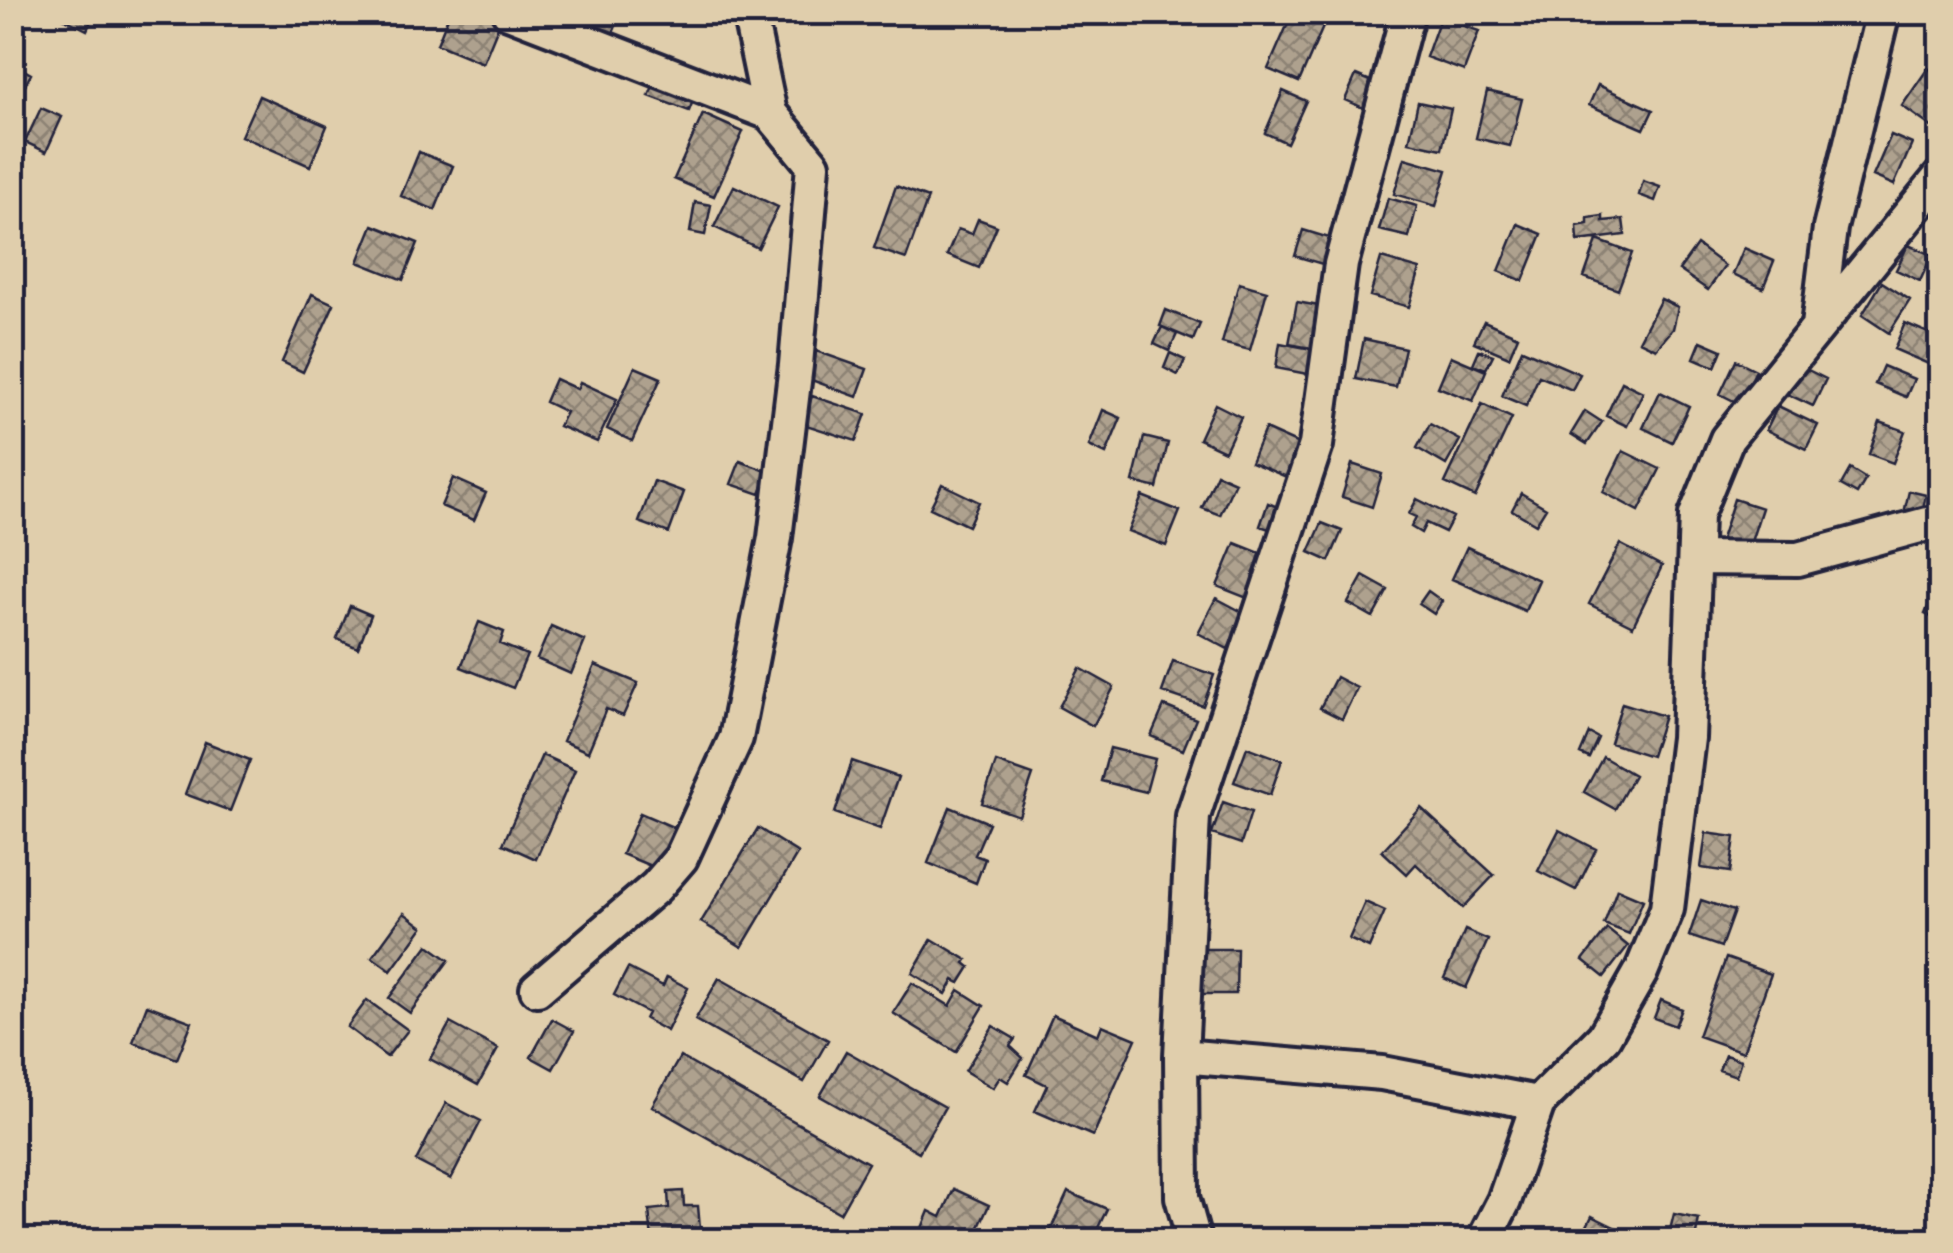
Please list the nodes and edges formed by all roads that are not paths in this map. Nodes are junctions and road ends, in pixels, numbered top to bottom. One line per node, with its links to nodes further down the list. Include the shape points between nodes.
1 (510, 12): 5 (street)
2 (749, 12): 5 (street)
3 (1408, 12): 11 (street, via 1341,264 1316,445 1193,816)
4 (1883, 12): 7 (street, via 1830,228)
5 (770, 113): 10 (street, via 813,165 775,538 736,738 681,858)
6 (1940, 177): 7 (street)
7 (1818, 326): 9 (street, via 1727,439 1696,515)
8 (1940, 526): 9 (street, via 1798,558)
9 (1696, 558): 12 (street, via 1688,738 1667,908 1604,1037)
10 (537, 989)
11 (1181, 1056): 12 (street, via 1382,1073); 13 (street, via 1182,1196)
12 (1538, 1103): 14 (street)
13 (1194, 1240)
14 (1484, 1240)

